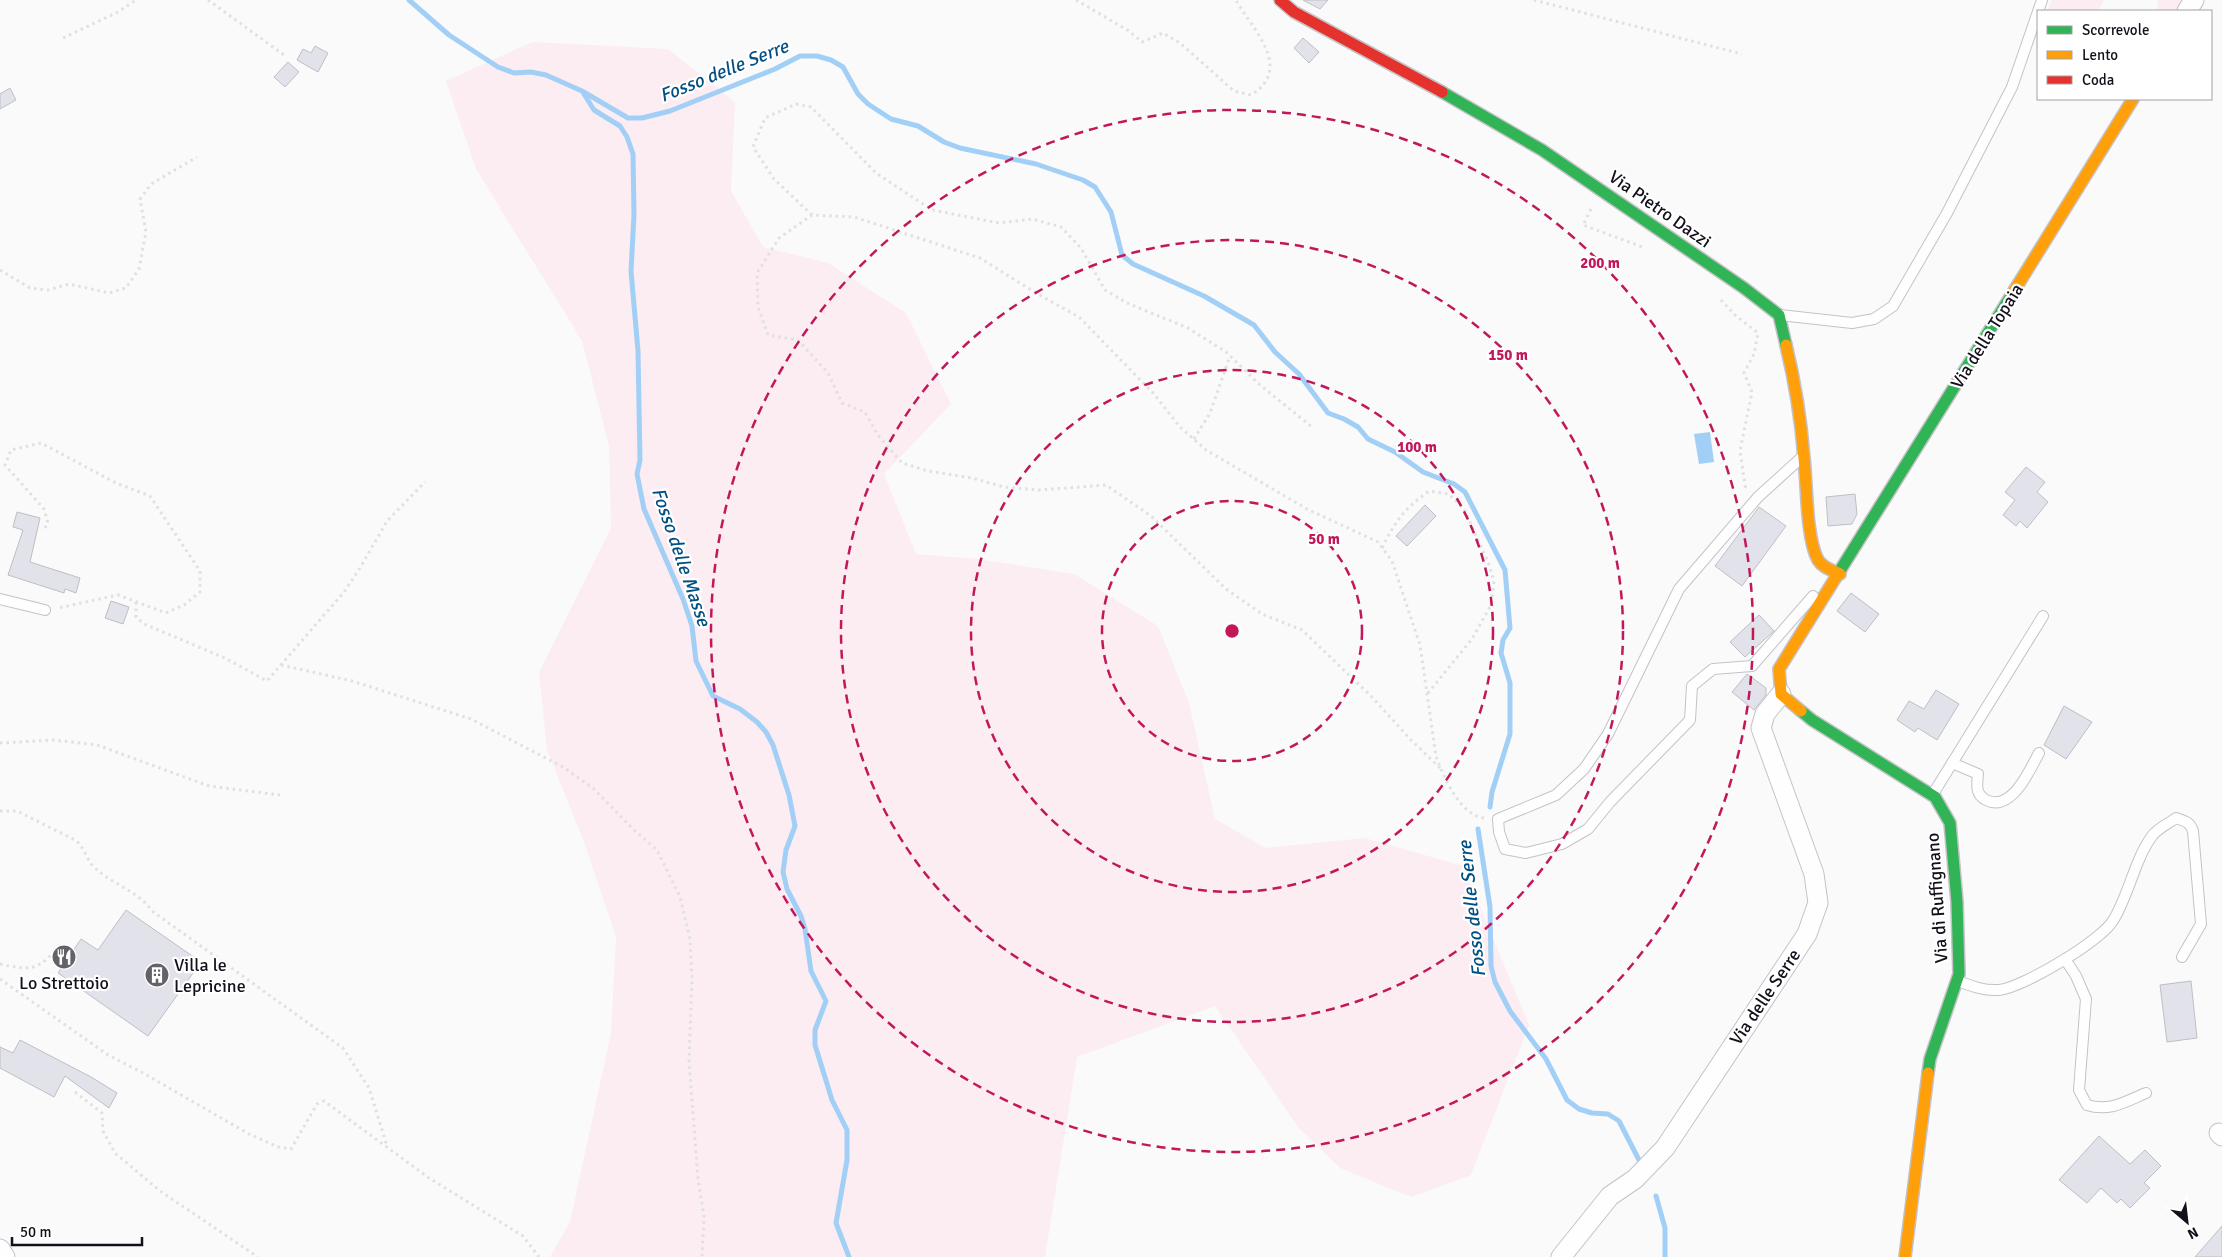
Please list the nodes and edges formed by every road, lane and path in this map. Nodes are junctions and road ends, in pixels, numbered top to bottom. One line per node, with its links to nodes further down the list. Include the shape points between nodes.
1 (136, 0): 8 (path)
2 (208, 0): 10 (path)
3 (1076, 0): 4 (path, via 1142,42 1163,33 1180,43 1234,91 1252,95 1267,79 1267,49)
4 (1236, 0)
5 (1280, 0): 13 (street, Via Pietro Dazzi, via 1294,12 1474,109)
6 (1534, 0): 9 (path)
7 (2037, 14): 18 (lane, via 2012,87 1947,214 1893,306 1874,319 1852,323)
8 (63, 38)
9 (1742, 54)
10 (284, 55)
11 (2132, 100): 27 (street, Via della Topaia)
12 (197, 157): 16 (path, via 151,184 140,199 146,232 139,269 126,288 110,293 69,284 48,290 30,288)
13 (1602, 189): 15 (path, via 1582,225); 18 (street, Via Pietro Dazzi)
14 (812, 215): 19 (path, via 774,179 753,148 765,118 796,104 811,107 876,173 932,210 999,224 1032,219 1061,227 1081,248 1105,290 1127,303 1188,328); 21 (path, via 854,217 980,258 1079,317); 39 (path, via 778,238 757,273 758,307 768,336 798,340 828,373 842,404 865,412 877,434 902,463 1004,488 1039,490 1106,485 1151,516 1226,589 1262,614 1302,630)
15 (1652, 252)
16 (0, 270)
17 (1716, 294): 24 (path, via 1758,333 1754,354 1744,373 1752,392 1740,451 1742,482)
18 (1779, 315): 22 (street, via 1793,374)
19 (1230, 356): 20 (path); 21 (path, via 1210,413)
20 (1312, 427)
21 (1194, 439): 26 (path, via 1206,450 1269,487 1378,542)
22 (1804, 455): 24 (lane); 27 (street, via 1812,542 1824,567)
23 (425, 482): 33 (path, via 387,521 344,592)
24 (1751, 505): 43 (lane, via 1679,589 1608,734 1584,769 1556,796)
25 (45, 528): 30 (path, via 48,523 44,510 5,465 11,450 40,444 116,483 150,496 200,571 200,592 184,605 166,613)
26 (1382, 548): 34 (path, via 1392,561 1420,645); 34 (path, via 1408,507 1429,491 1449,494 1464,509 1494,581 1491,605 1472,639)
27 (1840, 574): 28 (street)
28 (1830, 590): 35 (street, via 1779,669); 43 (lane, via 1810,597 1752,666 1713,669 1692,686 1690,720 1588,828 1562,844 1526,853 1505,849 1498,832)
29 (0, 599): 31 (lane)
30 (136, 602): 31 (path, via 118,594); 33 (path, via 136,616 144,624 225,658 267,681)
31 (45, 610)
32 (2043, 616): 38 (lane)
33 (281, 665): 57 (path, via 352,681 471,719 563,767 594,789 657,850 680,897 690,940 689,1061 704,1217)
34 (1428, 694): 39 (path)
35 (1781, 694): 41 (street, Via di Ruffignano, via 1812,720); 58 (street, Via delle Serre, via 1765,714 1761,728 1814,874 1818,903 1807,934 1665,1148 1635,1179 1610,1196)
36 (0, 743): 40 (path, via 53,740 98,745 209,786)
37 (2039, 753): 38 (lane, via 2015,793 2006,800 1990,802 1980,797 1976,788 1978,774)
38 (1952, 763): 41 (lane)
39 (1440, 768): 43 (path, via 1446,783 1467,810 1480,818)
40 (280, 795)
41 (1932, 795): 49 (street, Via di Ruffignano, via 1950,823 1957,902)
42 (0, 811): 52 (path, via 17,811 75,840 95,868 144,899 152,911 343,1048 369,1088)
43 (1498, 819)
44 (56, 949): 47 (path, via 44,963 32,968)
45 (2182, 957): 46 (lane, via 2201,924 2191,825 2176,818 2158,830 2149,841 2114,922)
46 (2065, 959): 49 (lane, via 2018,984 1999,990 1977,988); 51 (lane, via 2086,999 2079,1090 2087,1105 2098,1109 2111,1108)
47 (0, 964)
48 (0, 979): 52 (path, via 108,1055 278,1147 291,1149 317,1104 324,1101)
49 (1957, 981): 59 (street, Via di Ruffignano, via 1930,1059)
50 (75, 1092): 55 (path, via 102,1113 103,1131 115,1153 160,1191)
51 (2146, 1093)
52 (387, 1147): 56 (path, via 429,1178 523,1236)
53 (0, 1249): 54 (street)
54 (5, 1257)
55 (258, 1257)
56 (539, 1257)
57 (702, 1257)
58 (1561, 1257)
59 (1905, 1257)

